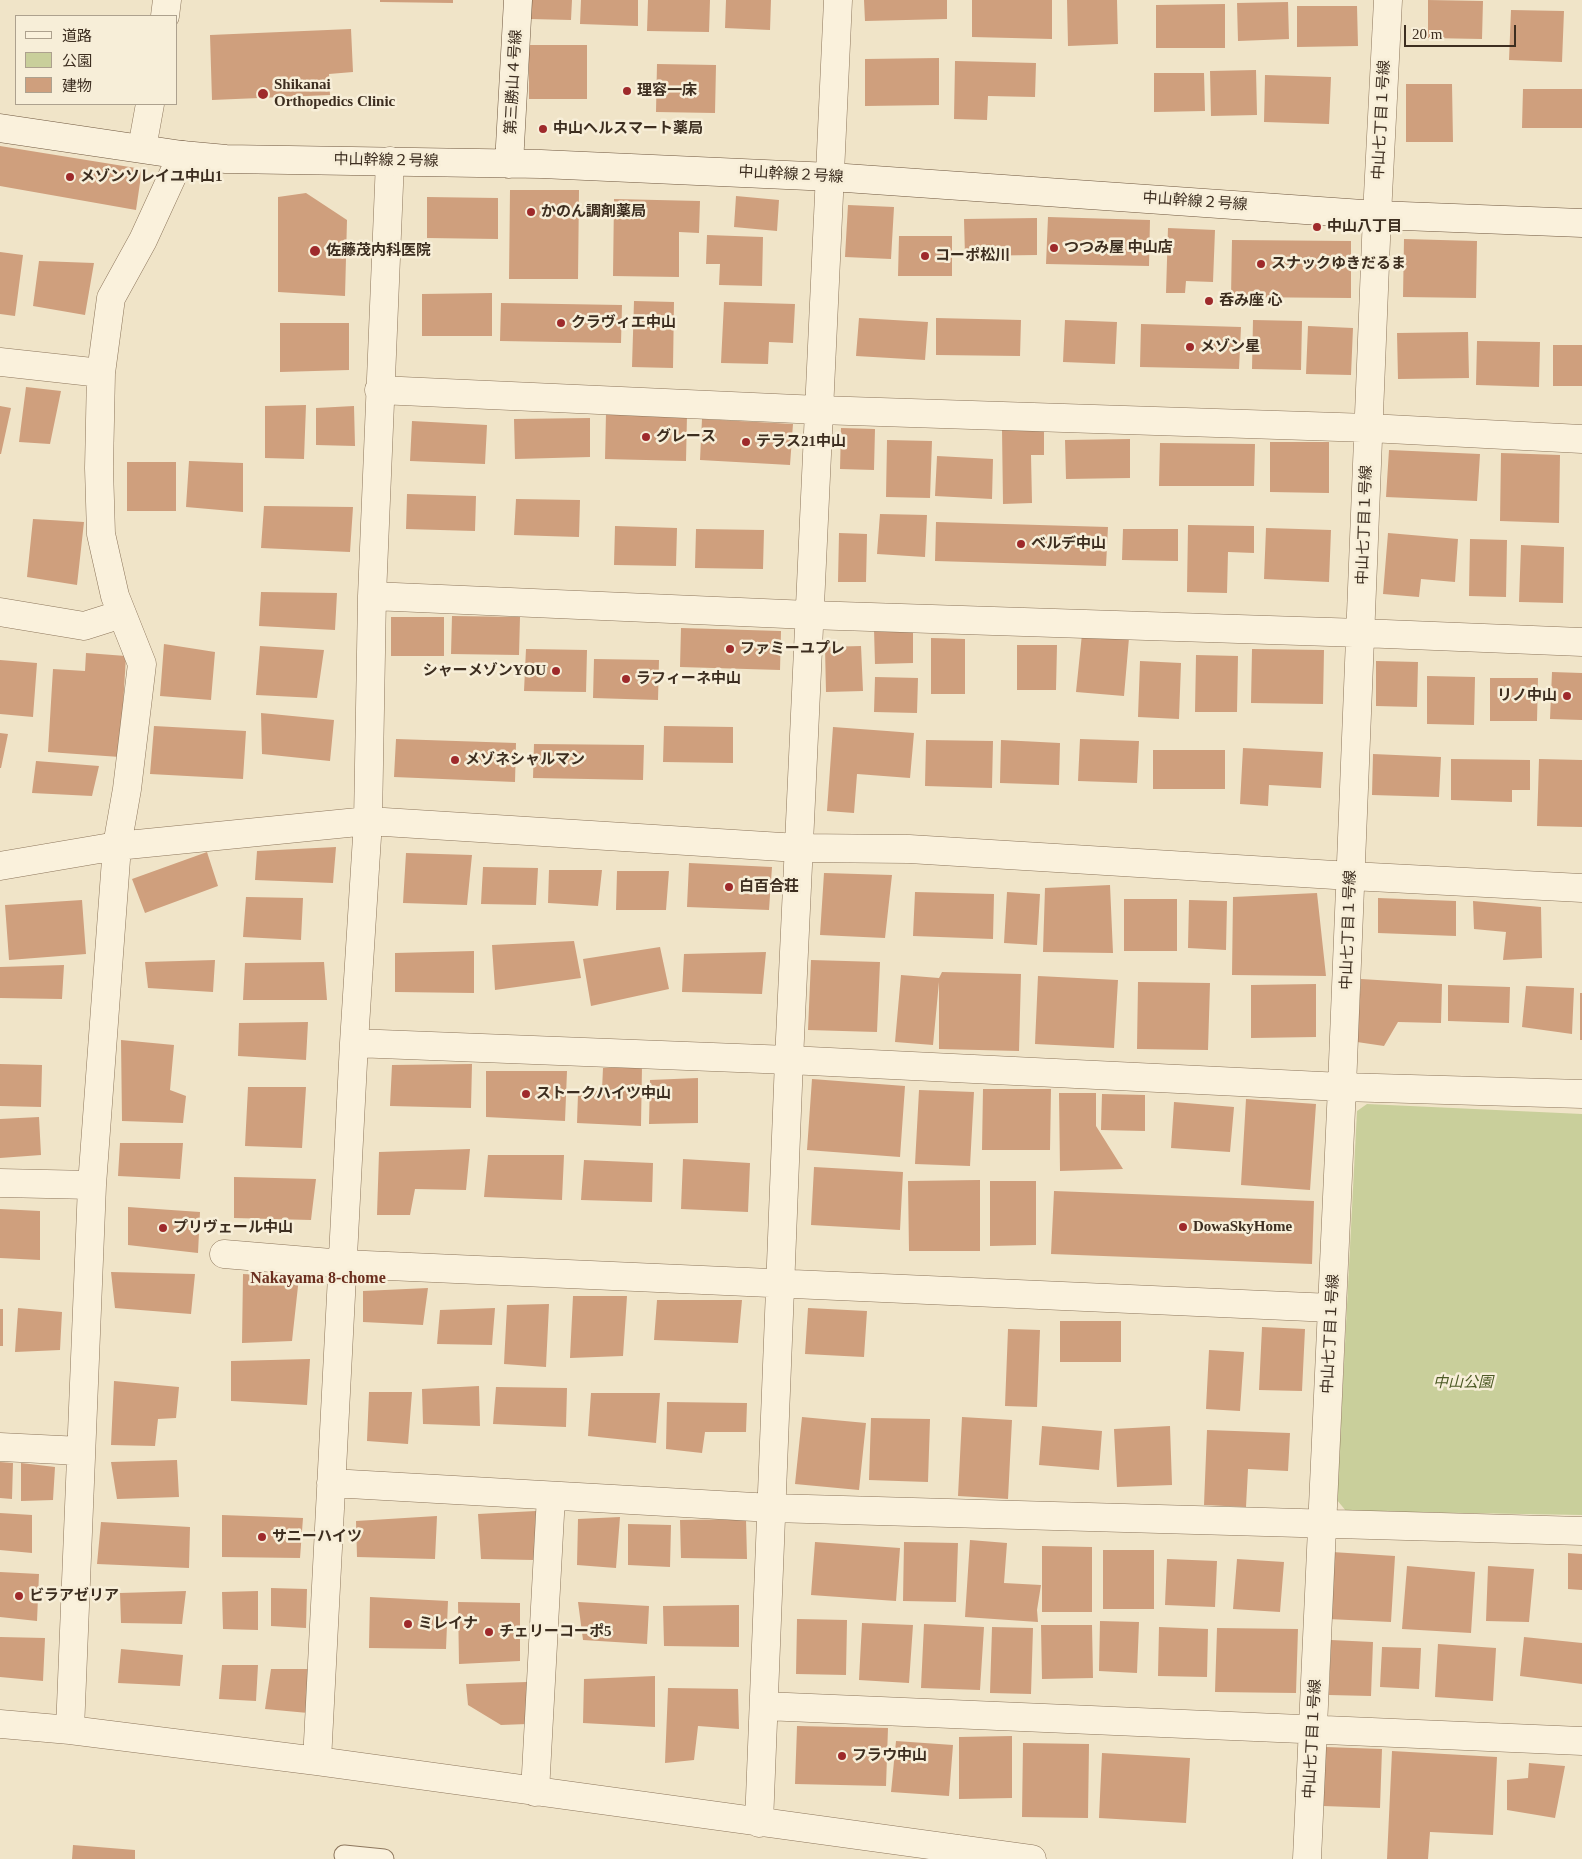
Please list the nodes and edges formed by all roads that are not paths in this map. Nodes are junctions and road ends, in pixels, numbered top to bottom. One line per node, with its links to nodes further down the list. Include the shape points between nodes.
1 (168, 0): 5 (street)
2 (518, 0): 11 (street, 第三勝山４号線)
3 (838, 0): 12 (street)
4 (1388, 0): 13 (street, 中山七丁目１号線)
5 (165, 15)
6 (150, 105): 8 (street)
7 (0, 128): 8 (street, 中山幹線２号線)
8 (142, 148): 9 (street, 中山幹線２号線)
9 (182, 154): 10 (street, 中山幹線２号線, via 226,159); 16 (street, via 143,240 111,298)
10 (390, 161): 11 (street, 中山幹線２号線); 17 (street)
11 (509, 164): 12 (street, 中山幹線２号線)
12 (831, 177): 13 (street, 中山幹線２号線); 18 (street)
13 (1377, 215): 14 (street, 中山幹線２号線); 19 (street, 中山七丁目１号線)
14 (1582, 224)
15 (0, 362): 16 (street)
16 (101, 373): 23 (street, via 101,534)
17 (379, 390): 18 (street); 21 (street)
18 (819, 410): 19 (street); 24 (street)
19 (1369, 428): 20 (street); 25 (street, 中山七丁目１号線)
20 (1582, 438)
21 (372, 596): 24 (street); 27 (street)
22 (0, 612): 23 (street, via 84,626)
23 (122, 614): 28 (street, via 142,664)
24 (809, 615): 25 (street); 29 (street)
25 (1361, 632): 26 (street); 31 (street, 中山七丁目１号線)
26 (1582, 642)
27 (368, 821): 28 (street); 29 (street); 33 (street)
28 (118, 846): 30 (street); 38 (street)
29 (798, 848): 31 (street, via 909,849); 34 (street)
30 (0, 866)
31 (1351, 876): 32 (street); 35 (street, 中山七丁目１号線)
32 (1582, 888)
33 (354, 1043): 34 (street); 40 (street)
34 (789, 1060): 35 (street); 41 (street)
35 (1342, 1087): 36 (street); 42 (street, 中山七丁目１号線)
36 (1582, 1094)
37 (0, 1183): 38 (street)
38 (92, 1185): 44 (street)
39 (224, 1254): 40 (street)
40 (343, 1264): 41 (street); 45 (street)
41 (780, 1284): 42 (street); 47 (street)
42 (1332, 1308): 48 (street, 中山七丁目１号線)
43 (0, 1447): 44 (street)
44 (81, 1451): 52 (street)
45 (331, 1483): 46 (street); 55 (street)
46 (551, 1496): 47 (street); 56 (street)
47 (772, 1508): 48 (street); 50 (street)
48 (1322, 1525): 49 (street); 53 (street, 中山七丁目１号線)
49 (1582, 1531)
50 (764, 1706): 53 (street); 57 (street)
51 (0, 1724): 52 (street)
52 (70, 1730): 55 (street)
53 (1313, 1730): 54 (street); 61 (street, 中山七丁目１号線)
54 (1582, 1741)
55 (317, 1761): 56 (street)
56 (535, 1792): 57 (street)
57 (760, 1823): 60 (street)
58 (344, 1854): 59 (lane)
59 (384, 1859)
60 (1032, 1859)
61 (1307, 1859)

